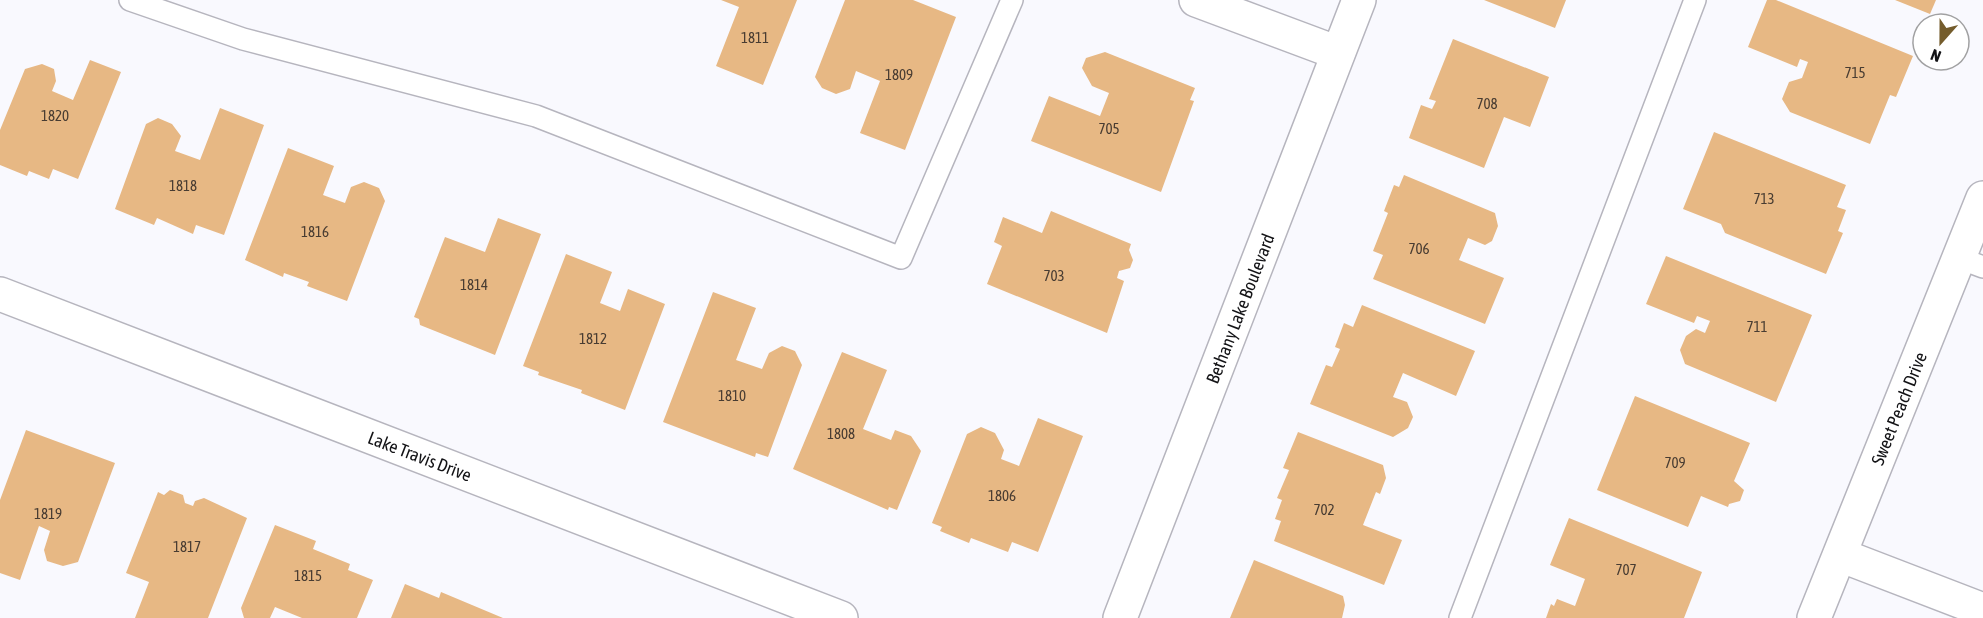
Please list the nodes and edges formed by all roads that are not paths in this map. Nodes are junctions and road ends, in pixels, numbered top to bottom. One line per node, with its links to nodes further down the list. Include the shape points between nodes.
1 (130, 0): 2 (lane, via 243,39 536,116 901,258)
2 (1012, 0)
3 (1196, 0): 6 (street)
4 (1359, 0): 6 (street, Bethany Lake Boulevard)
5 (1695, 0): 14 (lane)
6 (1338, 53): 13 (street, Bethany Lake Boulevard)
7 (1983, 198): 8 (street, Sweet Peach Drive)
8 (1971, 262): 10 (street, Sweet Peach Drive)
9 (0, 294): 12 (street, Lake Travis Drive)
10 (1840, 555): 11 (street); 15 (street, Sweet Peach Drive)
11 (1983, 610)
12 (841, 618)
13 (1120, 618)
14 (1460, 618)
15 (1814, 618)

